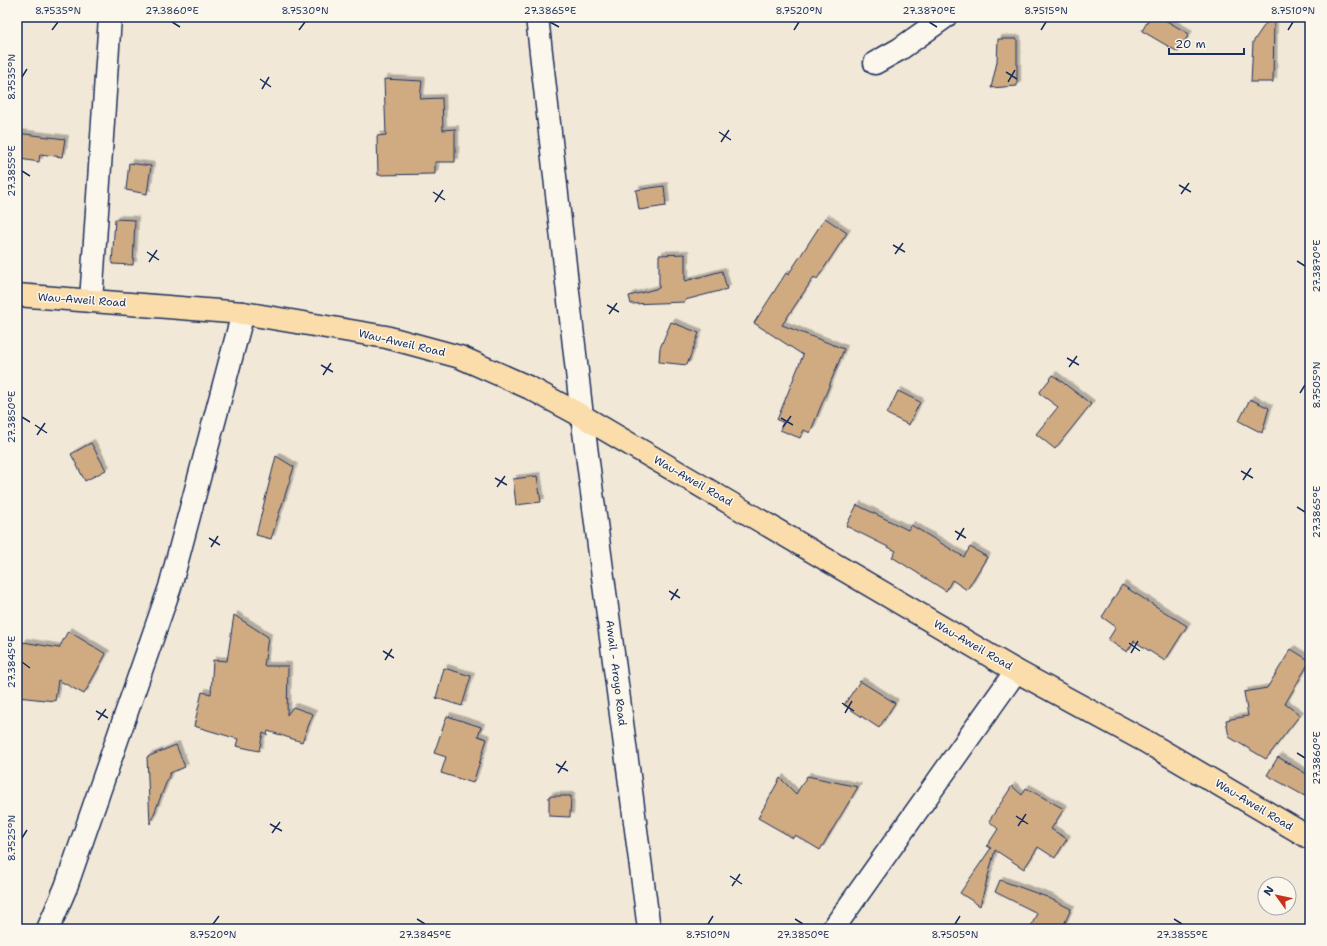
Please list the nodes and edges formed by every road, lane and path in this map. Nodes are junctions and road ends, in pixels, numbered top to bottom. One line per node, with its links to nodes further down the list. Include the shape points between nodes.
1 (110, 17): 6 (street)
2 (536, 17): 8 (street, Awail - Aroyo Road)
3 (945, 17): 4 (street)
4 (875, 63)
5 (17, 295): 6 (main road, Wau-Aweil Road)
6 (91, 301): 7 (main road, Wau-Aweil Road)
7 (243, 312): 8 (main road, Wau-Aweil Road, via 386,337 460,357 530,388); 11 (street, via 170,587 66,887)
8 (582, 416): 9 (main road, Wau-Aweil Road); 12 (street, Awail - Aroyo Road)
9 (1016, 671): 10 (main road, Wau-Aweil Road, via 1145,741); 13 (street)
10 (1310, 838)
11 (48, 929)
12 (649, 929)
13 (833, 929)

